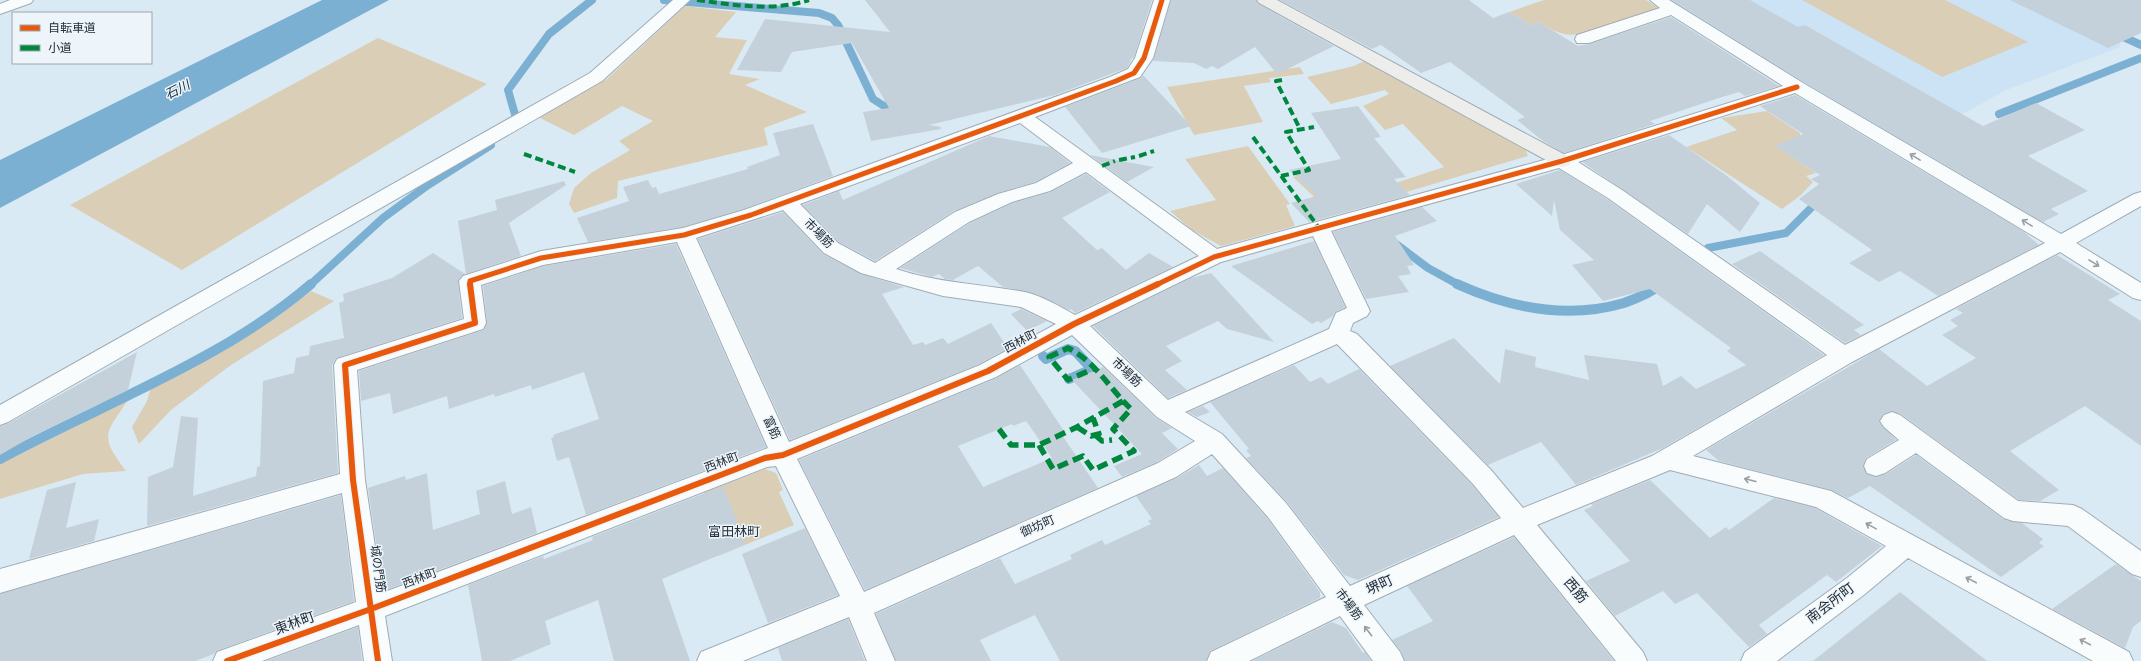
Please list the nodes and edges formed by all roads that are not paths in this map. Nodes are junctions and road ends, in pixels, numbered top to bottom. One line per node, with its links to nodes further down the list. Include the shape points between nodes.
1 (25, 0): 6 (street)
2 (1162, 0): 10 (street, via 1144,58 1134,73)
3 (1265, 0): 11 (street)
4 (1658, 0): 7 (street)
5 (679, 3): 25 (street, via 596,78)
6 (0, 9)
7 (1673, 9): 8 (street); 9 (street)
8 (1583, 39)
9 (1797, 87): 11 (street, 西林町); 17 (street, one-way to 9)
10 (1021, 115): 12 (street); 14 (street)
11 (1562, 162): 15 (street, 西林町); 23 (street, via 1615,194)
12 (1087, 163): 18 (street); 19 (street, via 1044,187 1005,198 962,217)
13 (2141, 198): 17 (street, 堺町)
14 (786, 201): 16 (street, via 751,215); 19 (street, 市場筋, via 831,248)
15 (1319, 228): 18 (street, 西林町); 22 (street, via 1359,311 1344,318)
16 (684, 235): 29 (street, 富筋); 32 (street, 城の門筋, via 540,258 470,281 474,323 345,365)
17 (2061, 243): 20 (street, one-way to 20); 23 (street, 堺町)
18 (1214, 257): 21 (street, 西林町)
19 (878, 271): 21 (street, 市場筋, via 943,289 1025,300)
20 (2141, 293)
21 (1074, 324): 24 (street, 市場筋); 29 (street, 西林町, via 988,371)
22 (1338, 334): 24 (street); 33 (street, 西筋, via 1349,340 1482,477)
23 (1844, 356): 30 (street, 堺町)
24 (1165, 411): 27 (street, 市場筋)
25 (0, 416)
26 (1892, 421): 28 (street)
27 (1214, 441): 37 (street, 市場筋, via 1277,510); 38 (street, 御坊町, via 1167,470)
28 (1918, 441): 31 (street); 35 (street, via 2013,511 2073,516)
29 (783, 455): 38 (street, 富筋); 39 (street, 西林町, via 765,458)
30 (1667, 459): 33 (street, 堺町); 34 (street, one-way to 30, via 1822,498)
31 (1876, 466)
32 (353, 480): 36 (street); 39 (street, 城の門筋)
33 (1517, 522): 37 (street, 堺町); 46 (street, 西筋)
34 (1905, 545): 47 (street, 南会所町, via 1856,586); 48 (street, one-way to 34)
35 (2141, 566)
36 (0, 581)
37 (1346, 602): 44 (street, 堺町); 45 (street, 市場筋, one-way to 37)
38 (857, 604): 42 (street, 御坊町); 43 (street, 富筋)
39 (371, 609): 40 (street, 東林町); 41 (street, 城の門筋)
40 (227, 661)
41 (378, 661)
42 (710, 661)
43 (882, 661)
44 (1220, 661)
45 (1390, 661)
46 (1633, 661)
47 (1755, 661)
48 (2120, 661)

